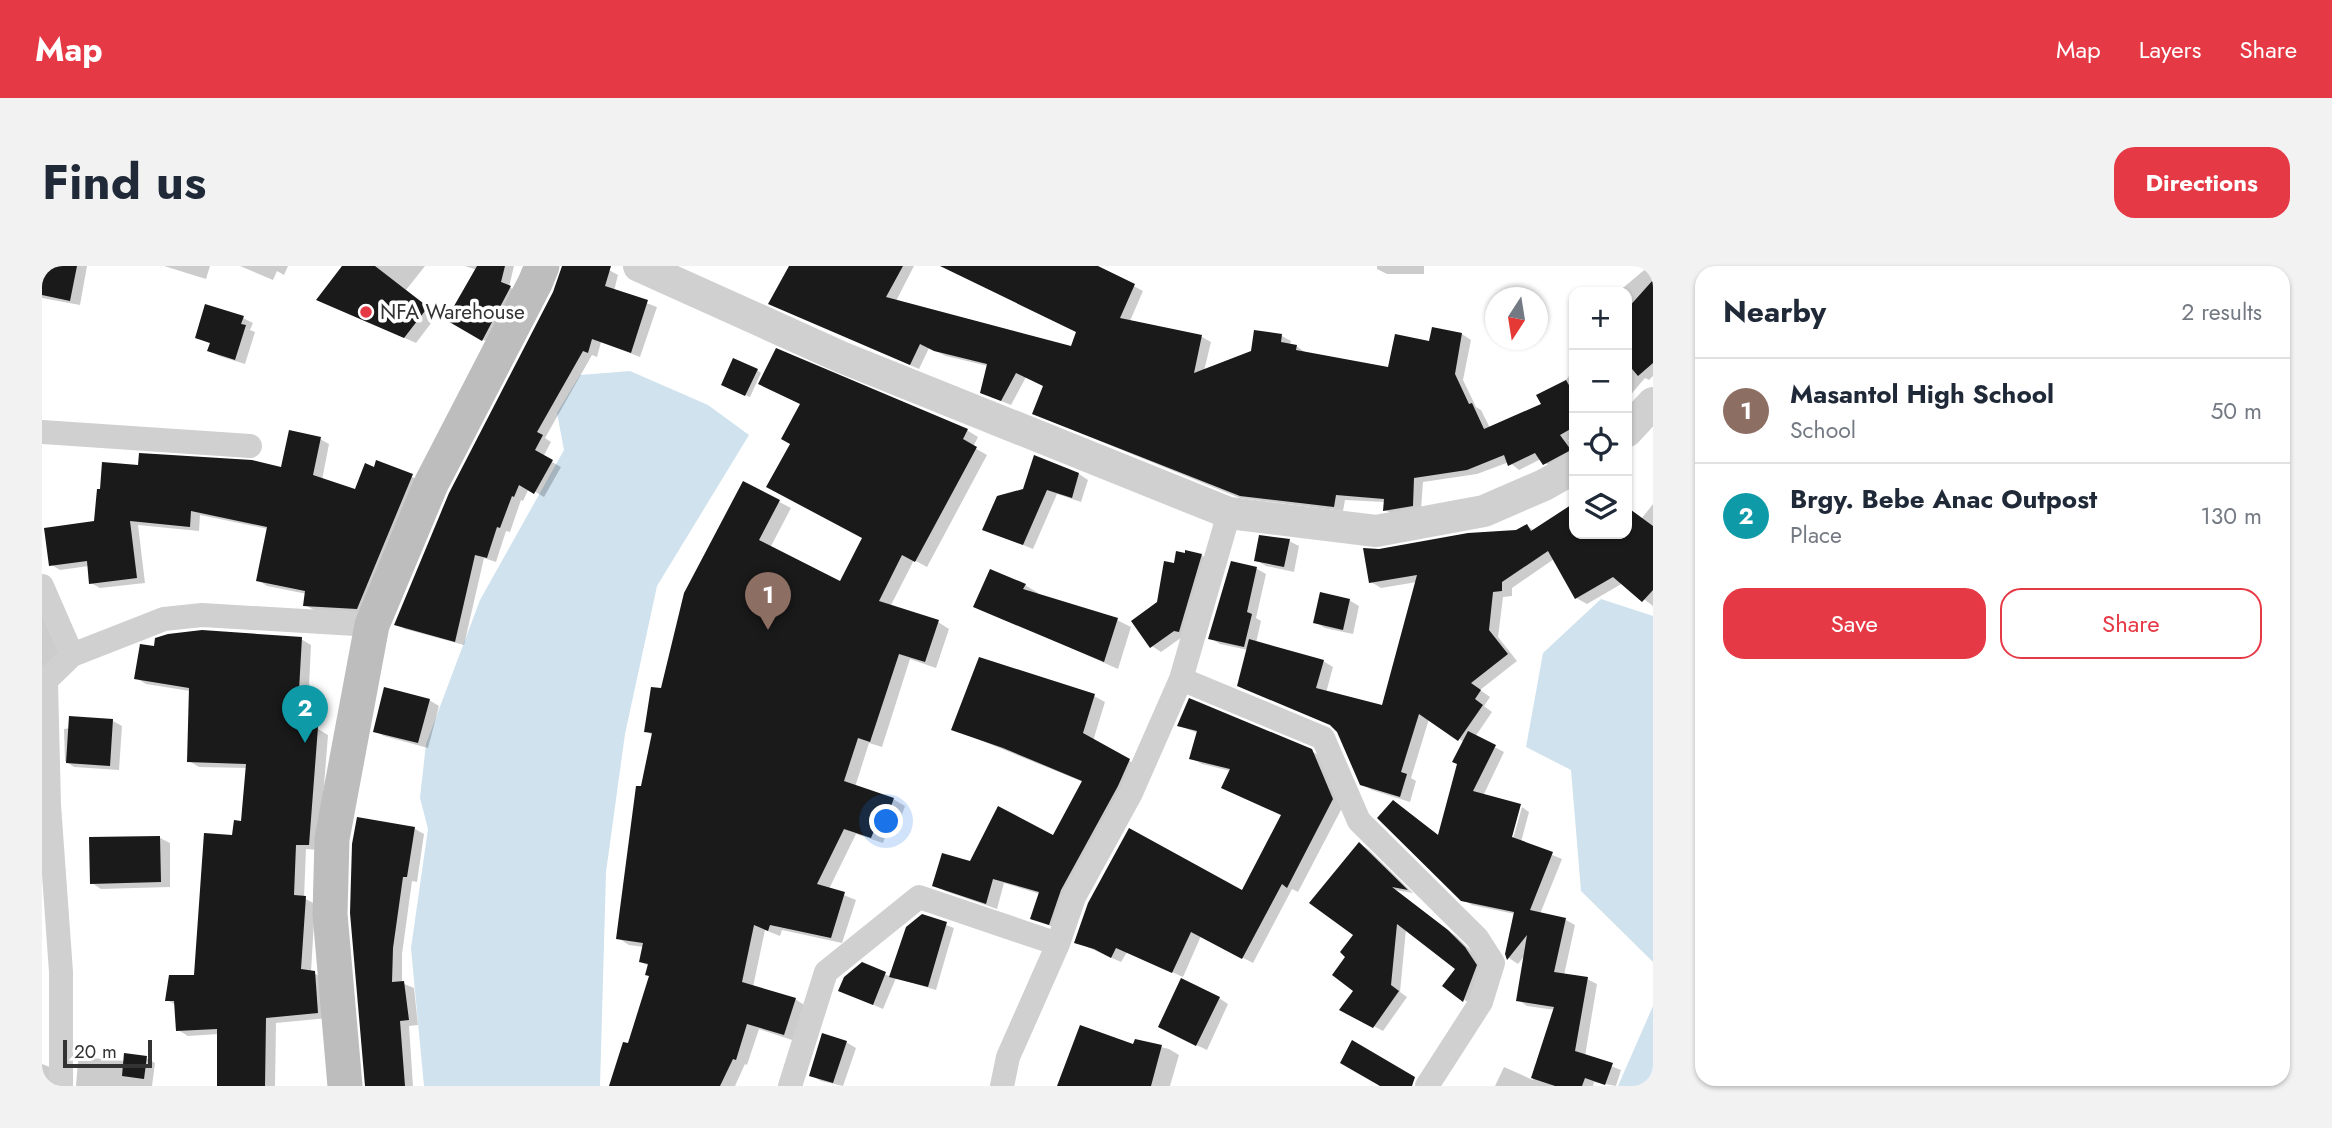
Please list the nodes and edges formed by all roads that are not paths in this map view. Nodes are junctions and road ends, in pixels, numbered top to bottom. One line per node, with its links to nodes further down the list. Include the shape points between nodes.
1 (542, 266): 10 (main road, via 431,484)
2 (639, 266): 8 (street, via 841,357)
3 (1653, 403): 4 (street)
4 (1632, 426)
5 (42, 432): 6 (street)
6 (250, 446)
7 (1569, 471): 8 (street, via 1483,511 1376,531)
8 (1229, 513): 12 (street)
9 (42, 586): 11 (street)
10 (372, 625): 11 (street, via 202,615 164,620); 16 (main road, via 332,839 330,914)
11 (72, 655): 13 (street)
12 (1181, 679): 14 (street, via 1131,793 1074,897); 19 (street, via 1323,738 1359,821 1476,938 1493,963 1481,1002)
13 (44, 683): 15 (street, via 61,972)
14 (1058, 944): 17 (street, via 919,897 826,972); 18 (street, via 1008,1057)
15 (61, 1086)
16 (345, 1086)
17 (790, 1086)
18 (1002, 1086)
19 (1427, 1086)

